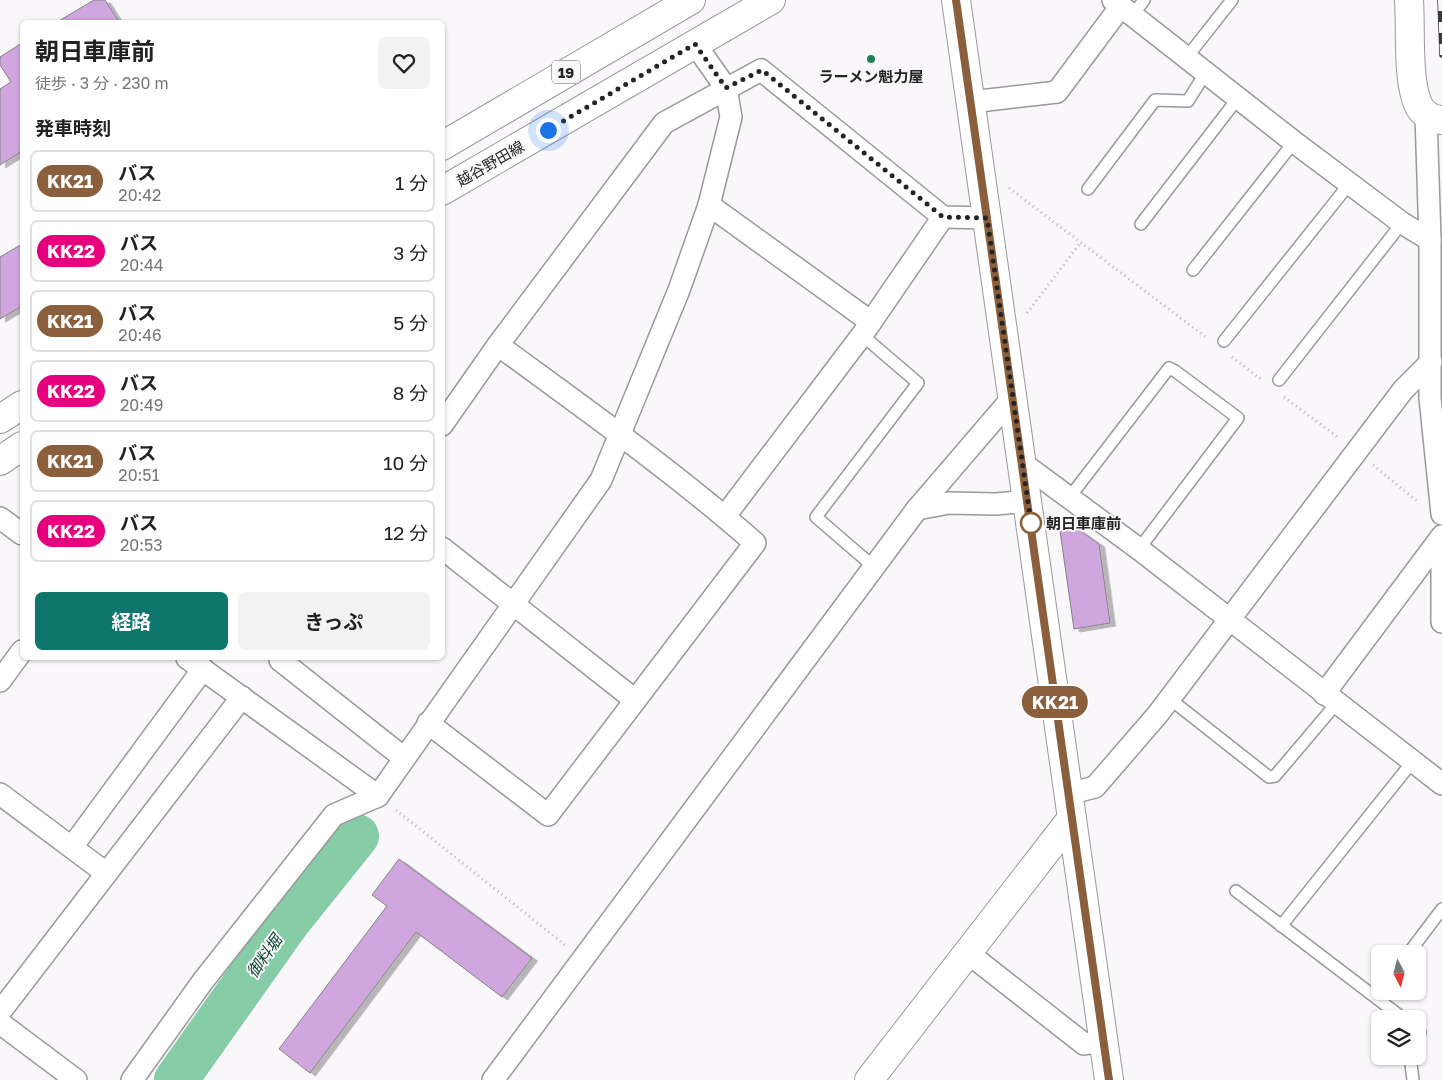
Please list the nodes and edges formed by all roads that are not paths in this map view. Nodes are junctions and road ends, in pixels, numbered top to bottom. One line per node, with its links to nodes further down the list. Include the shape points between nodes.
1 (691, 0): 15 (main road, 19)
2 (771, 0): 7 (main road, 越谷野田線)
3 (956, 0): 12 (main road)
4 (1232, 0): 8 (lane)
5 (1409, 0): 13 (main road, via 1413,88 1418,105)
6 (1128, 5): 8 (street); 12 (street, via 1057,92)
7 (695, 44): 10 (street); 17 (main road, 越谷野田線)
8 (1187, 57): 9 (street)
9 (1206, 72): 11 (street); 18 (lane, via 1188,101 1155,100)
10 (726, 88): 19 (street, via 731,117); 20 (street, via 762,70); 28 (street, via 664,123)
11 (1238, 98): 14 (street); 23 (lane)
12 (971, 102): 21 (main road)
13 (1434, 118): 24 (street)
14 (1294, 142): 16 (street); 25 (lane)
15 (445, 144)
16 (1350, 183): 22 (street); 27 (lane)
17 (445, 189)
18 (1088, 189)
19 (709, 205): 26 (street); 35 (street, via 680,290)
20 (943, 217): 21 (street); 26 (street)
21 (987, 218): 31 (main road)
22 (1402, 223): 24 (street); 30 (lane)
23 (1142, 224)
24 (1430, 240): 29 (street)
25 (1193, 270)
26 (867, 328): 43 (street); 50 (lane, via 918,383 816,518)
27 (1224, 341)
28 (498, 345): 34 (street); 35 (street)
29 (1431, 362): 42 (street, via 1430,398); 52 (street, via 1403,390)
30 (1279, 380)
31 (1013, 397): 38 (main road); 41 (street)
32 (20, 406): 33 (main road)
33 (0, 420)
34 (445, 421)
35 (620, 434): 43 (street); 51 (street, via 601,480)
36 (20, 447): 37 (main road)
37 (0, 461)
38 (1022, 462): 39 (street); 40 (main road)
39 (1069, 498): 47 (street); 47 (lane, via 1169,368 1207,395 1238,418)
40 (1028, 500): 41 (street, via 996,504 949,503); 68 (main road)
41 (917, 509): 50 (street)
42 (1442, 514)
43 (725, 516): 61 (street, via 755,543)
44 (0, 518): 45 (street)
45 (20, 533)
46 (1442, 536): 60 (street)
47 (1139, 549): 52 (street)
48 (445, 550): 51 (street)
49 (1442, 557): 53 (street)
50 (874, 568): 85 (street)
51 (514, 603): 61 (street); 62 (street)
52 (1230, 620): 59 (street); 60 (street)
53 (1442, 622)
54 (20, 654): 57 (street)
55 (280, 660): 63 (street)
56 (195, 663): 58 (street); 69 (street)
57 (0, 681)
58 (242, 697): 67 (street); 70 (street)
59 (1170, 699): 60 (lane, via 1269,777 1275,776); 68 (street, via 1095,787)
60 (1330, 699): 64 (street)
61 (635, 700): 62 (street, via 548,815)
62 (428, 723): 63 (street)
63 (404, 758): 67 (street)
64 (1413, 761): 65 (street); 73 (lane)
65 (1442, 784)
66 (0, 794): 69 (street)
67 (378, 796): 84 (street, via 334,815 203,981)
68 (1070, 806): 75 (main road); 81 (main road)
69 (72, 847): 70 (street)
70 (106, 874): 79 (street)
71 (1236, 891): 73 (lane)
72 (1442, 909): 74 (lane)
73 (1282, 926): 76 (lane)
74 (1415, 945)
75 (968, 953): 81 (street, via 1084,1044); 86 (main road)
76 (1371, 989)
77 (1384, 1000): 78 (lane)
78 (1395, 1010)
79 (0, 1012)
80 (0, 1023): 83 (street)
81 (1103, 1041): 87 (main road)
82 (1411, 1065): 88 (lane)
83 (76, 1080)
84 (132, 1080)
85 (492, 1080)
86 (869, 1080)
87 (1109, 1080)
88 (1413, 1080)

